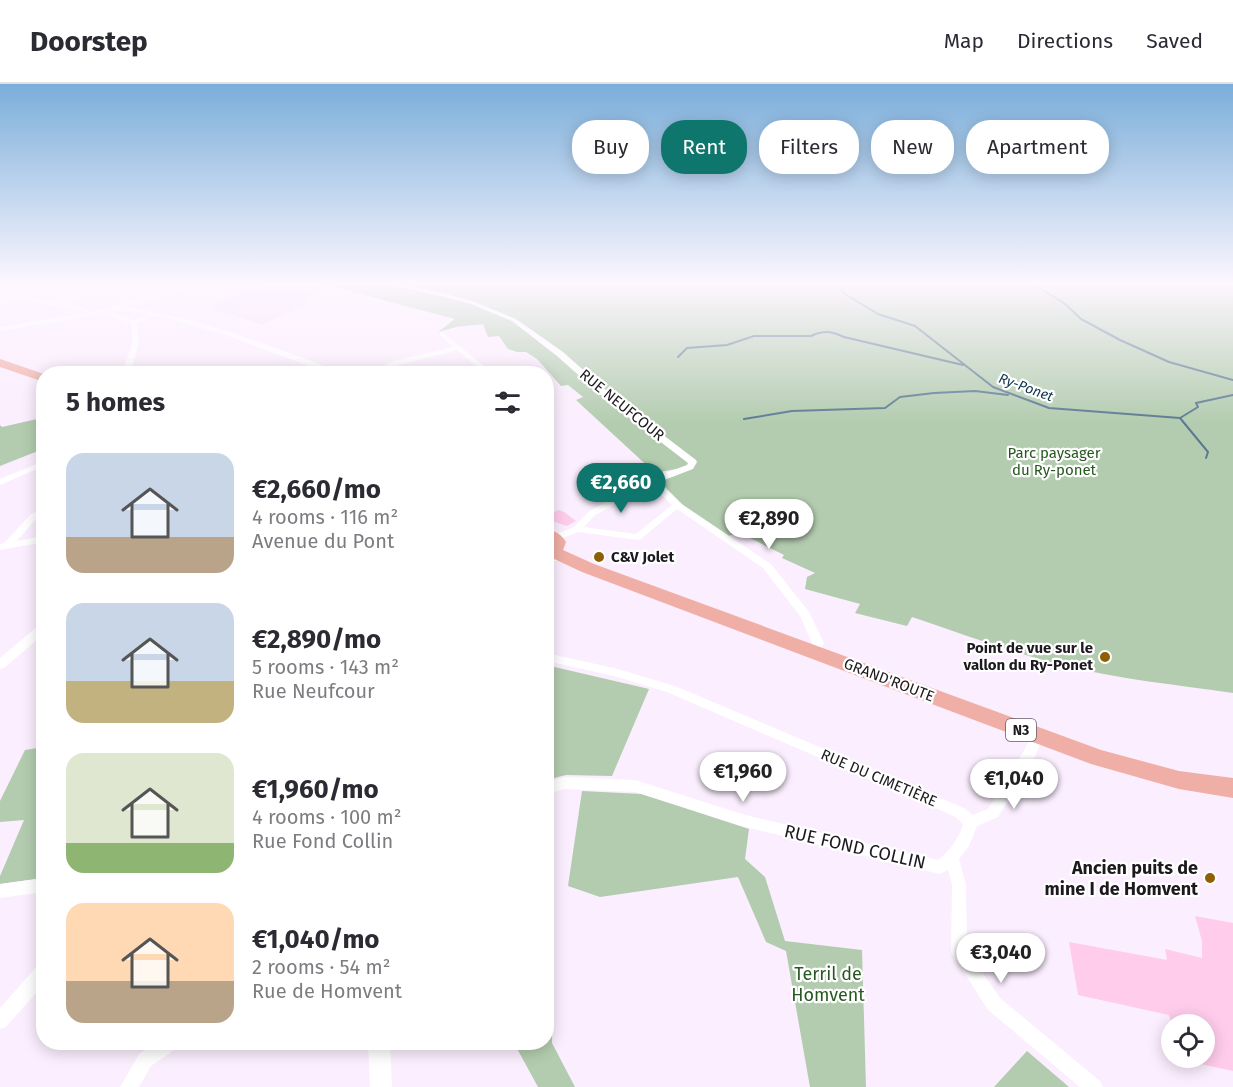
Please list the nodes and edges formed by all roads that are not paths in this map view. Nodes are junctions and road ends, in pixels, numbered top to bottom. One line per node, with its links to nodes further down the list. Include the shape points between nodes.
1 (135, 330): 7 (street, via 136,341)
2 (213, 330): 8 (street)
3 (527, 330): 14 (street, RUE NEUFCOUR, via 690,457 691,466)
4 (442, 334): 5 (street)
5 (457, 348): 9 (street); 10 (street)
6 (0, 363): 11 (main road)
7 (128, 366)
8 (313, 366)
9 (389, 366)
10 (481, 366)
11 (36, 375)
12 (36, 466): 13 (street)
13 (0, 482)
14 (654, 482): 15 (street); 17 (street, RUE NEUFCOUR, via 592,513)
15 (677, 505): 17 (street, via 638,537); 23 (street, via 767,566 805,615 818,643)
16 (36, 515): 19 (street)
17 (576, 529): 20 (street)
18 (36, 540): 19 (street)
19 (4, 546)
20 (554, 546)
21 (554, 549): 23 (main road, GRAND'ROUTE / N3)
22 (36, 634): 25 (street)
23 (814, 652): 26 (main road, GRAND'ROUTE / N3)
24 (554, 659): 29 (street, RUE DU CIMETIÈRE, via 671,689 959,812)
25 (0, 665)
26 (1037, 736): 28 (main road, GRAND'ROUTE / N3, via 1139,770); 29 (street, via 1032,751 993,813)
27 (554, 786): 30 (street, RUE FOND COLLIN, via 635,786 745,821 914,862 940,867)
28 (1233, 788)
29 (971, 822): 30 (street)
30 (952, 858): 39 (street, via 959,885 959,952 994,1004)
31 (36, 886): 32 (street)
32 (0, 891)
33 (36, 980): 34 (street)
34 (0, 1021)
35 (159, 1050): 37 (street, via 145,1060)
36 (379, 1050): 38 (street)
37 (129, 1087)
38 (381, 1087)
39 (1094, 1087)

